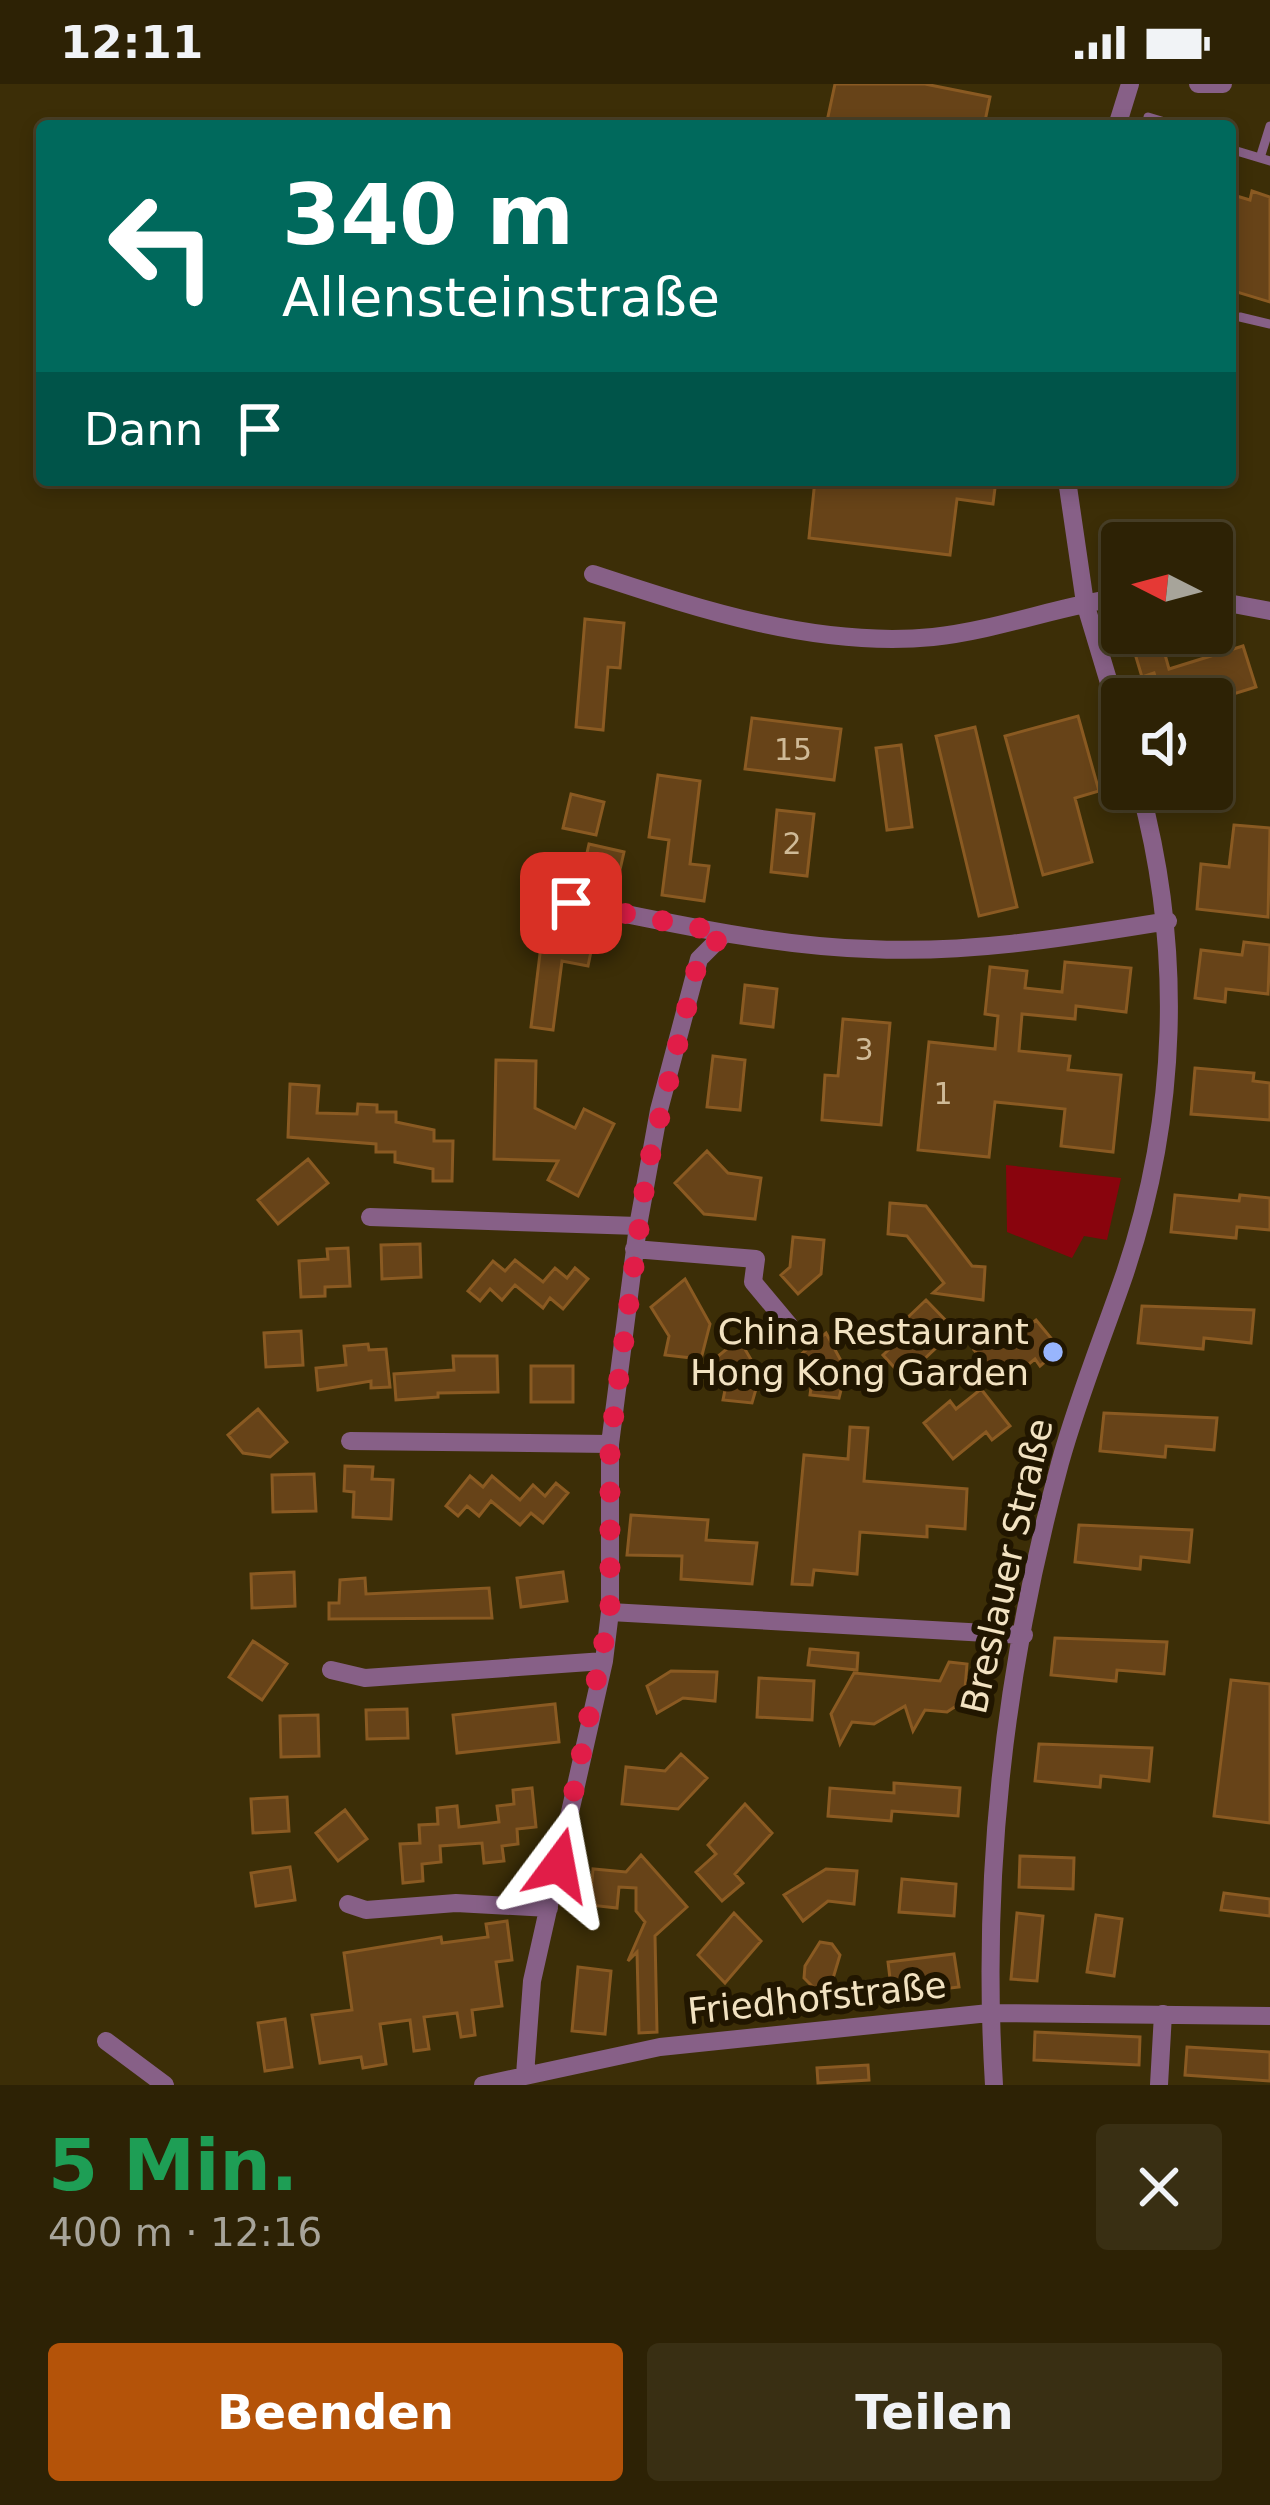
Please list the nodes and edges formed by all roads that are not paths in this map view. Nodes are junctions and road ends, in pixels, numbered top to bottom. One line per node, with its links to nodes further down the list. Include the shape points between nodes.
1 (1130, 84): 5 (street)
2 (1198, 84): 3 (street)
3 (1223, 84)
4 (1148, 117): 6 (lane)
5 (1120, 120)
6 (1158, 120)
7 (1270, 126): 9 (lane)
8 (1236, 151): 9 (lane)
9 (1265, 160)
10 (1240, 317): 11 (lane)
11 (1270, 324)
12 (1068, 486): 15 (street)
13 (593, 574): 15 (street, via 693,606 852,639 934,637)
14 (1101, 600): 15 (street)
15 (1084, 603): 18 (street)
16 (1233, 604): 17 (street)
17 (1270, 611)
18 (1107, 678)
19 (1144, 810): 21 (street, Breslauer Straße)
20 (571, 903): 22 (street)
21 (1168, 921): 22 (street, via 964,948 866,950); 30 (street, Breslauer Straße, via 1171,1010 1149,1182 1060,1465)
22 (725, 933): 24 (street, via 699,958)
23 (370, 1217): 24 (street)
24 (638, 1226): 25 (street)
25 (634, 1249): 26 (street, via 756,1259 753,1282); 28 (street)
26 (789, 1325)
27 (350, 1441): 28 (street)
28 (610, 1444): 29 (street)
29 (610, 1612): 30 (street); 31 (street)
30 (1024, 1635): 35 (street, Breslauer Straße, via 1001,1741)
31 (604, 1661): 32 (street, via 365,1678); 34 (street)
32 (331, 1670)
33 (348, 1904): 34 (street)
34 (549, 1908): 39 (street, via 532,1981)
35 (989, 2013): 36 (street, Friedhofstraße); 39 (street, Friedhofstraße, via 660,2047); 42 (street, Breslauer Straße)
36 (1163, 2014): 37 (street, Friedhofstraße); 43 (street)
37 (1270, 2016)
38 (106, 2041): 40 (street)
39 (525, 2075): 41 (street, Friedhofstraße)
40 (165, 2085)
41 (483, 2085)
42 (994, 2085)
43 (1159, 2085)

